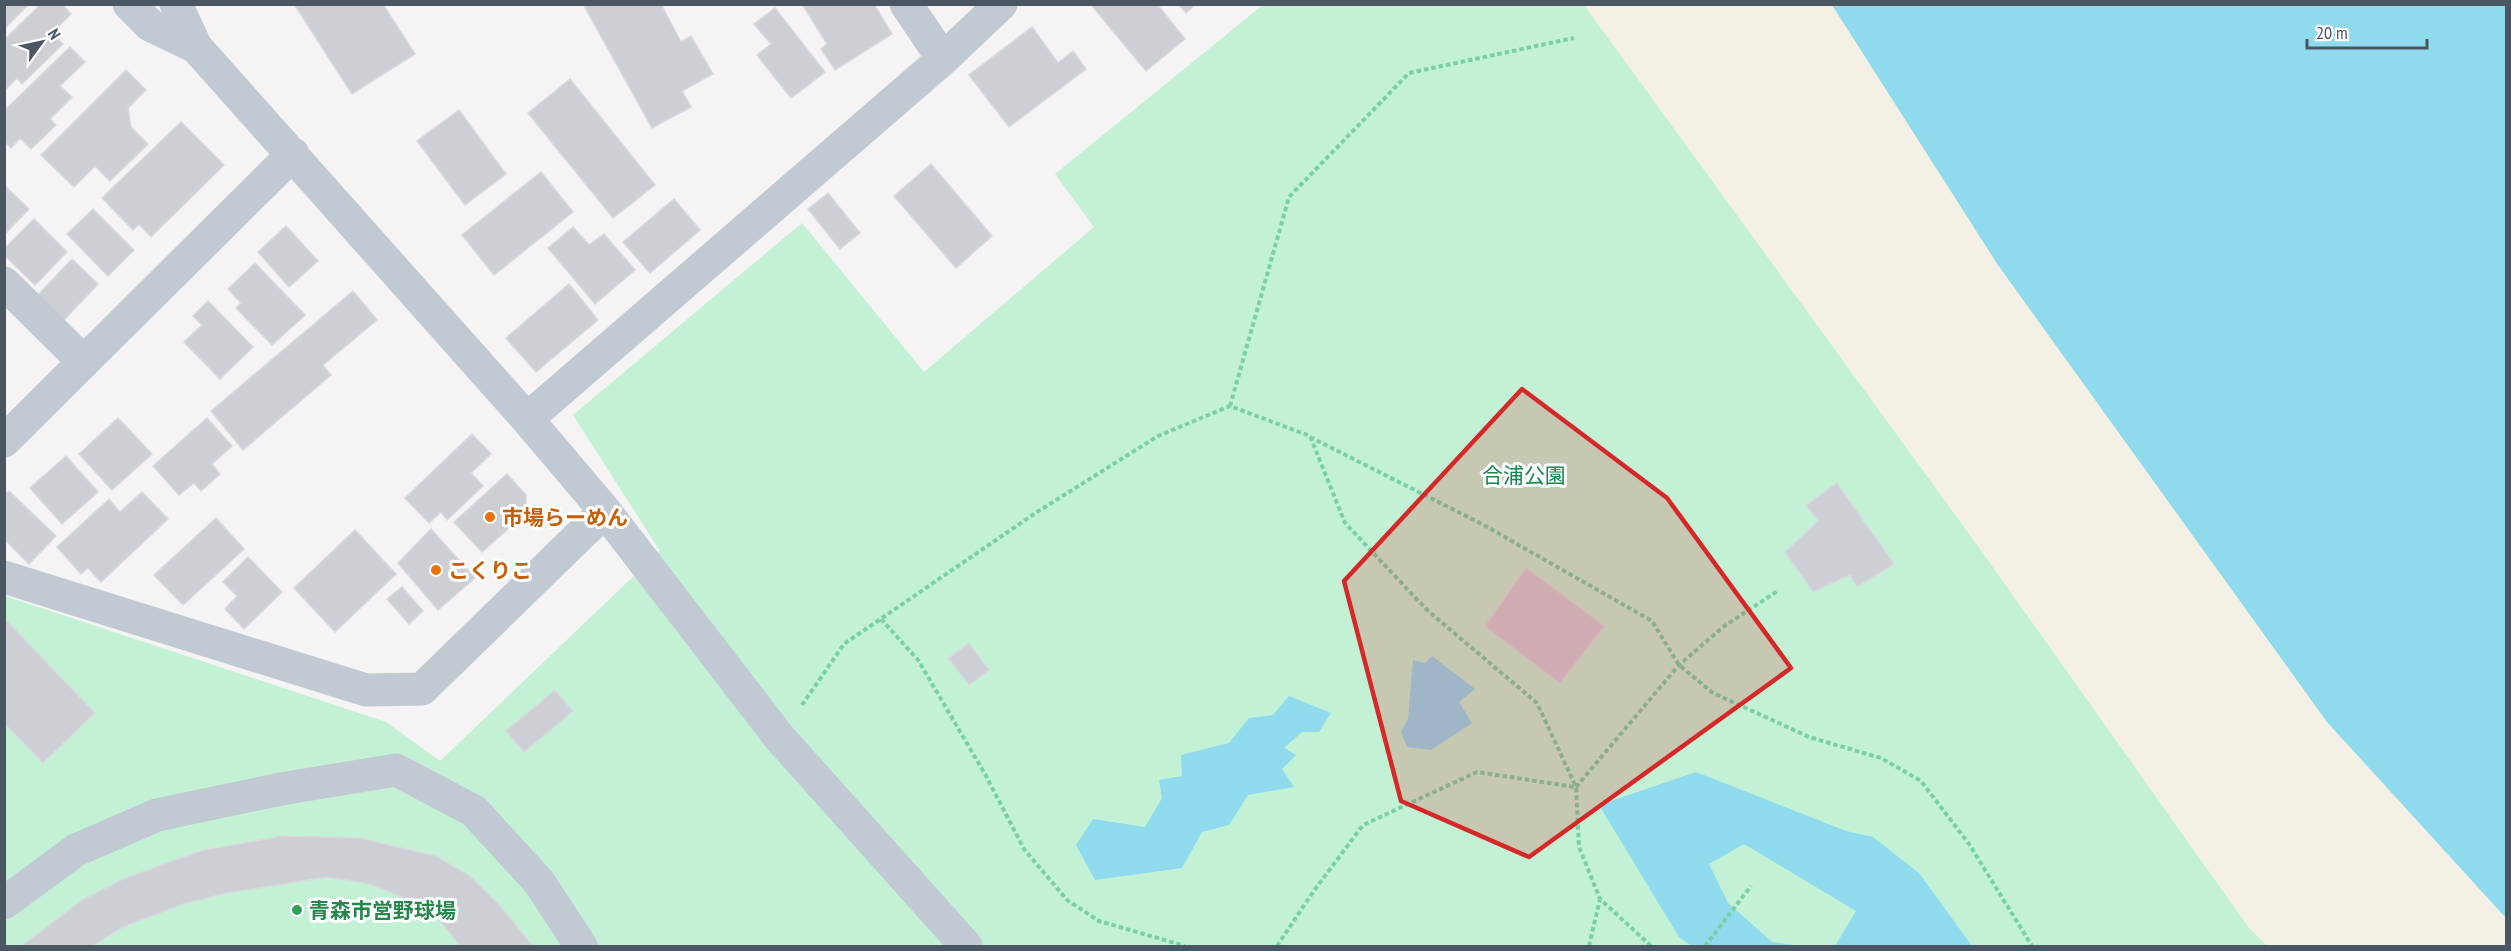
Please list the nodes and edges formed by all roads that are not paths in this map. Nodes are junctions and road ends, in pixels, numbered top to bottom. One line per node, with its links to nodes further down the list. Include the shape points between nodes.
1 (129, 4): 5 (street, via 150,25)
2 (176, 4): 5 (street)
3 (906, 4): 6 (street)
4 (1001, 4): 6 (street)
5 (196, 47): 7 (street)
6 (943, 59): 10 (street)
7 (293, 154): 9 (street); 10 (street)
8 (4, 283): 9 (street)
9 (84, 362): 11 (street)
10 (527, 419): 12 (street)
11 (4, 441)
12 (605, 511): 13 (street, via 422,689 366,690); 16 (street, via 780,736)
13 (4, 577)
14 (4, 903): 15 (street, via 76,850 157,814 396,770 474,811 539,882)
15 (581, 946)
16 (966, 946)

